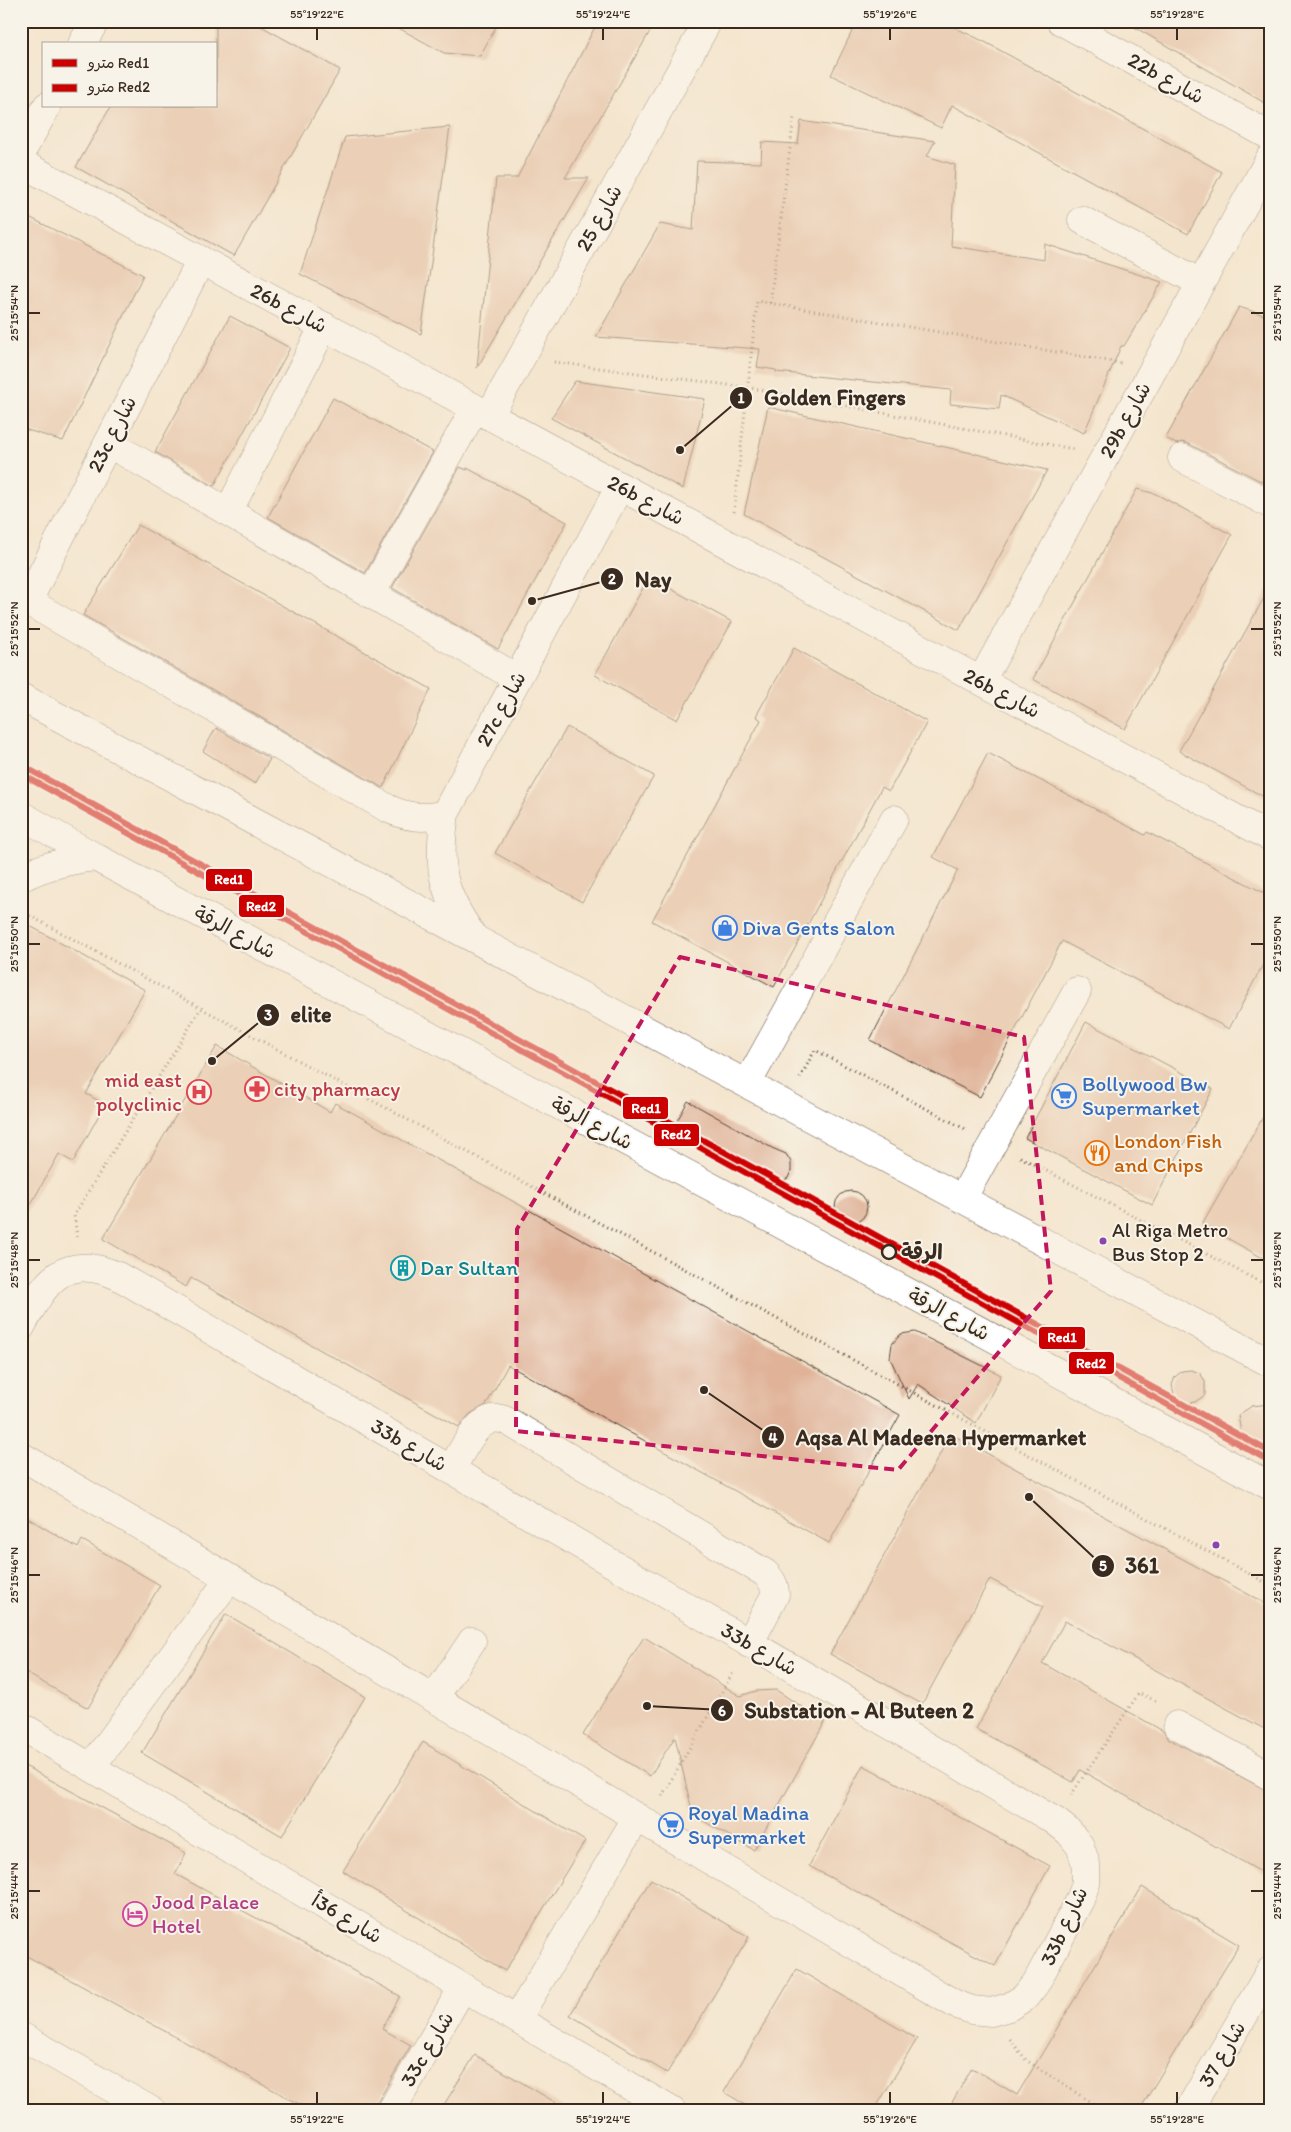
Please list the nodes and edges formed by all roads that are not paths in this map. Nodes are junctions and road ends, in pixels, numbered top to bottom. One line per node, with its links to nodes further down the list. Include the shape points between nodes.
1 (95, 21): 4 (street)
2 (708, 21): 14 (street, شارع 25, via 521,358)
3 (1061, 21): 6 (street, 22b شارع)
4 (83, 42)
5 (46, 108): 7 (street)
6 (1270, 136)
7 (21, 153)
8 (1270, 158): 12 (street, 29b شارع)
9 (21, 163): 11 (street, 26b شارع)
10 (1082, 220): 12 (street)
11 (200, 260): 13 (street, 26b شارع); 15 (street, 23c شارع)
12 (1201, 283): 23 (street, 29b شارع)
13 (324, 326): 14 (street, 26b شارع); 19 (street)
14 (482, 412): 17 (street, 26b شارع); 20 (street, شارع 25)
15 (108, 443): 19 (street); 21 (street, 23c شارع)
16 (1182, 458): 18 (street)
17 (620, 486): 22 (street, 27c شارع); 23 (street, 26b شارع)
18 (1270, 504)
19 (228, 512): 20 (street)
20 (372, 594): 22 (street)
21 (24, 603): 25 (street, via 401,815 430,818)
22 (517, 678): 25 (street, 27c شارع)
23 (981, 681): 28 (street, 26b شارع)
24 (21, 697): 31 (street)
25 (445, 814): 31 (street, 27c شارع, via 440,847 444,881 456,912)
26 (21, 815): 29 (street, شارع الرقة)
27 (894, 819): 33 (street)
28 (1270, 837)
29 (95, 857): 30 (street, via 63,861); 39 (street, شارع الرقة)
30 (21, 878)
31 (476, 940): 33 (street)
32 (1077, 991): 34 (street)
33 (747, 1084): 34 (street)
34 (962, 1199): 36 (street)
35 (21, 1327): 38 (street, 33b شارع, via 46,1285 62,1273 80,1267 100,1268)
36 (1270, 1363)
37 (21, 1456): 40 (street, 33b شارع)
38 (451, 1470): 42 (street, 33b شارع); 42 (street, via 485,1420 493,1417 509,1422 765,1573 775,1587 775,1595)
39 (1270, 1486)
40 (230, 1578): 43 (street, 33b شارع); 46 (street)
41 (472, 1641): 43 (street)
42 (749, 1644): 48 (street, 33b شارع, via 1070,1832 1080,1846 1086,1864 1086,1883 1036,1983 1025,1997 1009,2007 991,2012 955,2004)
43 (434, 1698): 48 (street, 33b شارع)
44 (1177, 1725): 47 (street)
45 (21, 1726): 46 (street, شارع 36أ)
46 (91, 1767): 50 (street, شارع 36أ)
47 (1270, 1776)
48 (642, 1820): 51 (street)
49 (1270, 1970): 56 (street, شارع 37)
50 (463, 1987): 51 (street, شارع 36أ); 54 (street, 33c شارع)
51 (516, 2019): 55 (street, شارع 36أ)
52 (24, 2045): 53 (street)
53 (152, 2111)
54 (390, 2111)
55 (672, 2111)
56 (1188, 2111)

